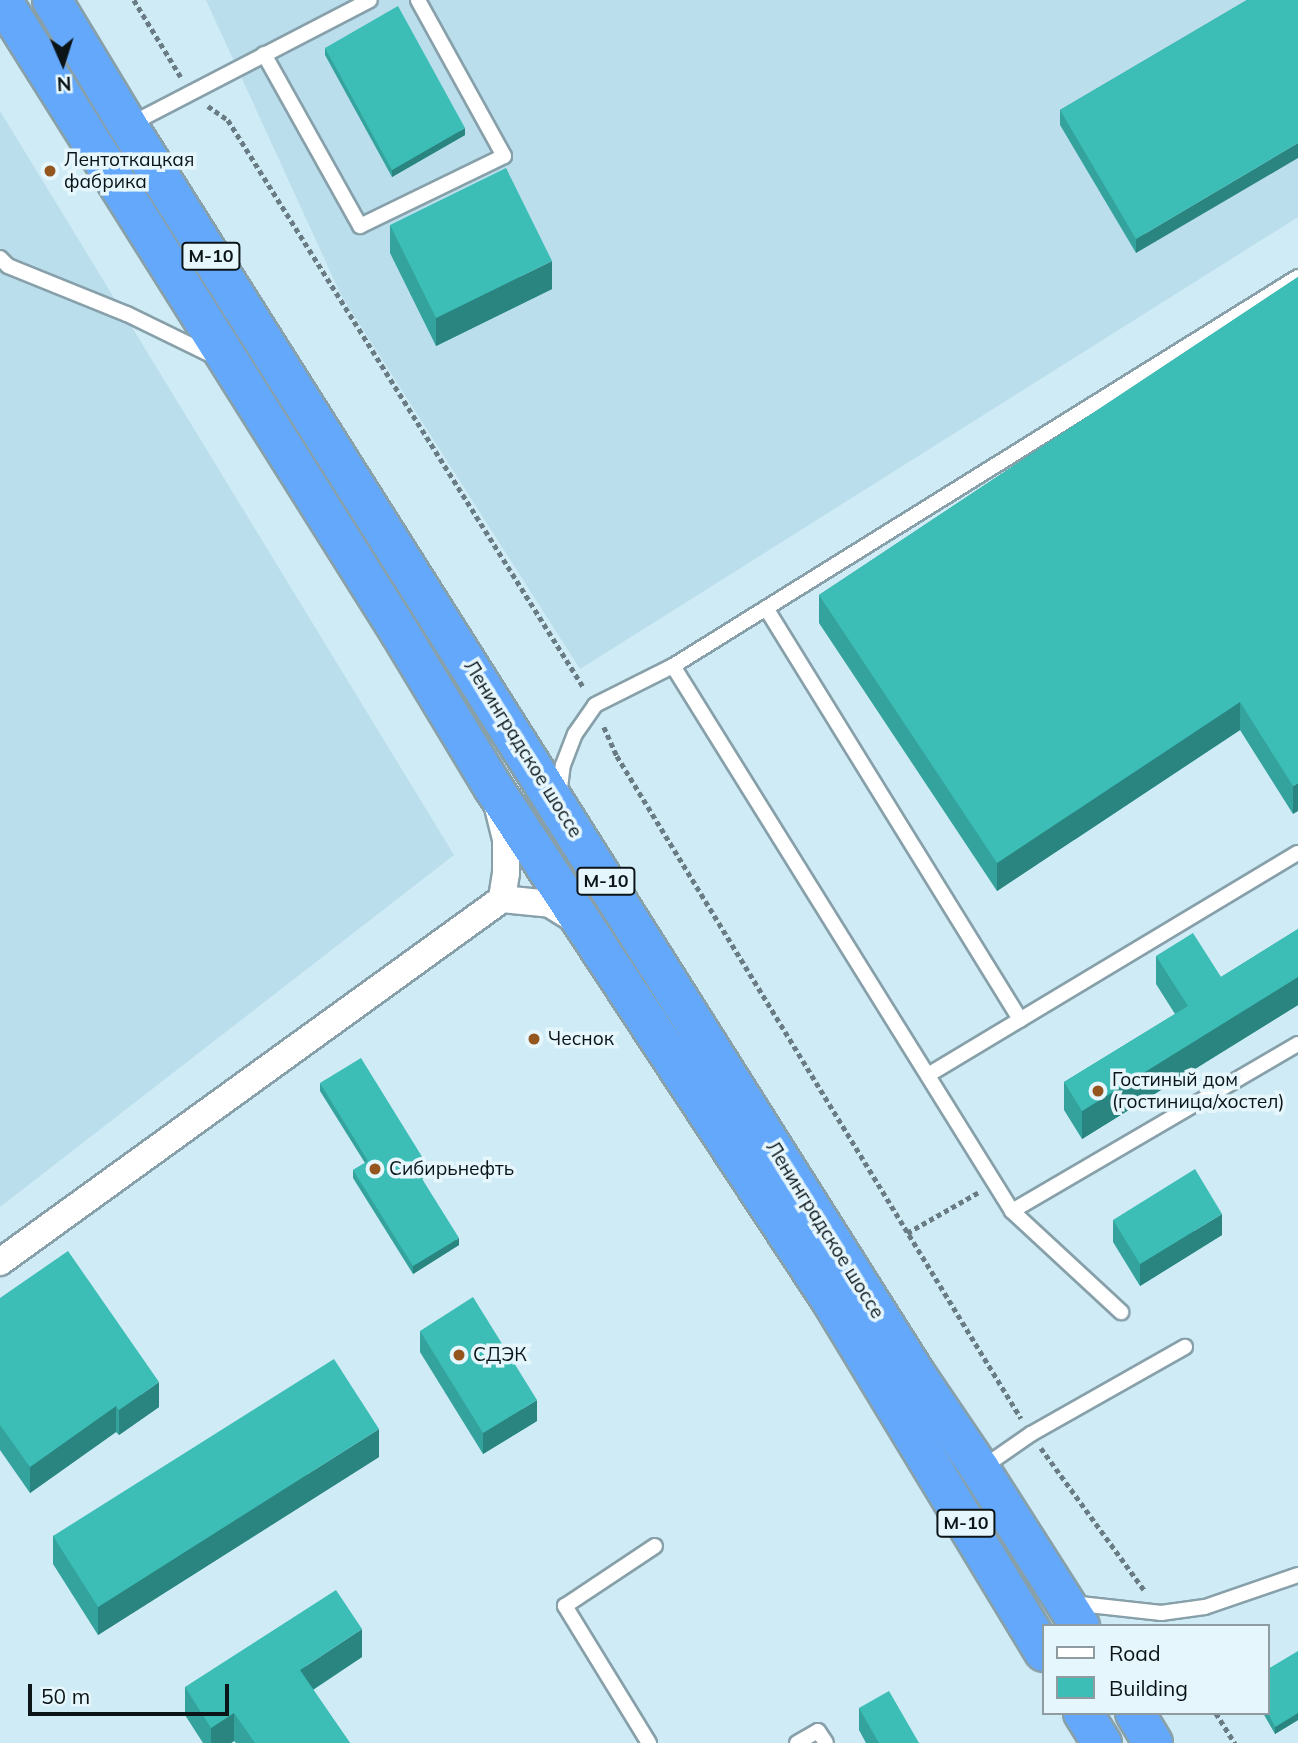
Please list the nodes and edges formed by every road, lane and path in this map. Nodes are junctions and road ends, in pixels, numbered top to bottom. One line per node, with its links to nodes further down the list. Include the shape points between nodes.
1 (2, 0): 8 (highway, Ленинградское шоссе / М-10)
2 (52, 0): 8 (highway, Ленинградское шоссе / М-10)
3 (134, 0): 7 (path)
4 (370, 0): 6 (lane)
5 (418, 0): 6 (lane, via 504,156 360,226)
6 (264, 54): 7 (lane)
7 (192, 94): 8 (lane); 14 (path, via 228,120)
8 (110, 136): 11 (highway, Ленинградское шоссе / М-10); 16 (highway, Ленинградское шоссе / М-10)
9 (0, 258): 11 (lane, via 8,266 196,345)
10 (1298, 277): 12 (lane)
11 (235, 371): 15 (highway, Ленинградское шоссе / М-10)
12 (766, 608): 13 (lane); 20 (lane)
13 (673, 666): 14 (lane); 22 (lane)
14 (595, 705): 16 (lane, via 575,734 563,765); 25 (path, via 617,756)
15 (493, 787): 18 (street, via 506,839); 19 (highway, Ленинградское шоссе / М-10)
16 (558, 805): 30 (highway, Ленинградское шоссе / М-10, via 917,1376)
17 (1298, 853): 20 (lane)
18 (502, 899): 19 (street, via 550,904); 26 (street)
19 (584, 925): 35 (highway, Ленинградское шоссе / М-10, via 889,1394)
20 (1020, 1020): 22 (lane)
21 (1298, 1044): 24 (lane)
22 (928, 1076): 23 (lane)
23 (995, 1183): 24 (lane); 25 (path)
24 (1012, 1211): 27 (lane)
25 (907, 1233): 29 (path)
26 (0, 1262)
27 (1121, 1312)
28 (1185, 1347): 29 (lane)
29 (1031, 1434): 30 (lane); 33 (path)
30 (981, 1469): 34 (highway, Ленинградское шоссе / М-10)
31 (655, 1546): 39 (lane, via 565,1606)
32 (1298, 1574): 33 (lane, via 1205,1607)
33 (1161, 1613): 34 (lane)
34 (1072, 1614)
35 (1042, 1649)
36 (1084, 1715): 42 (highway)
37 (1136, 1715): 43 (highway)
38 (1217, 1715): 44 (path)
39 (649, 1743)
40 (797, 1743): 41 (lane, via 818,1731)
41 (826, 1743)
42 (1102, 1743)
43 (1153, 1743)
44 (1235, 1743)

